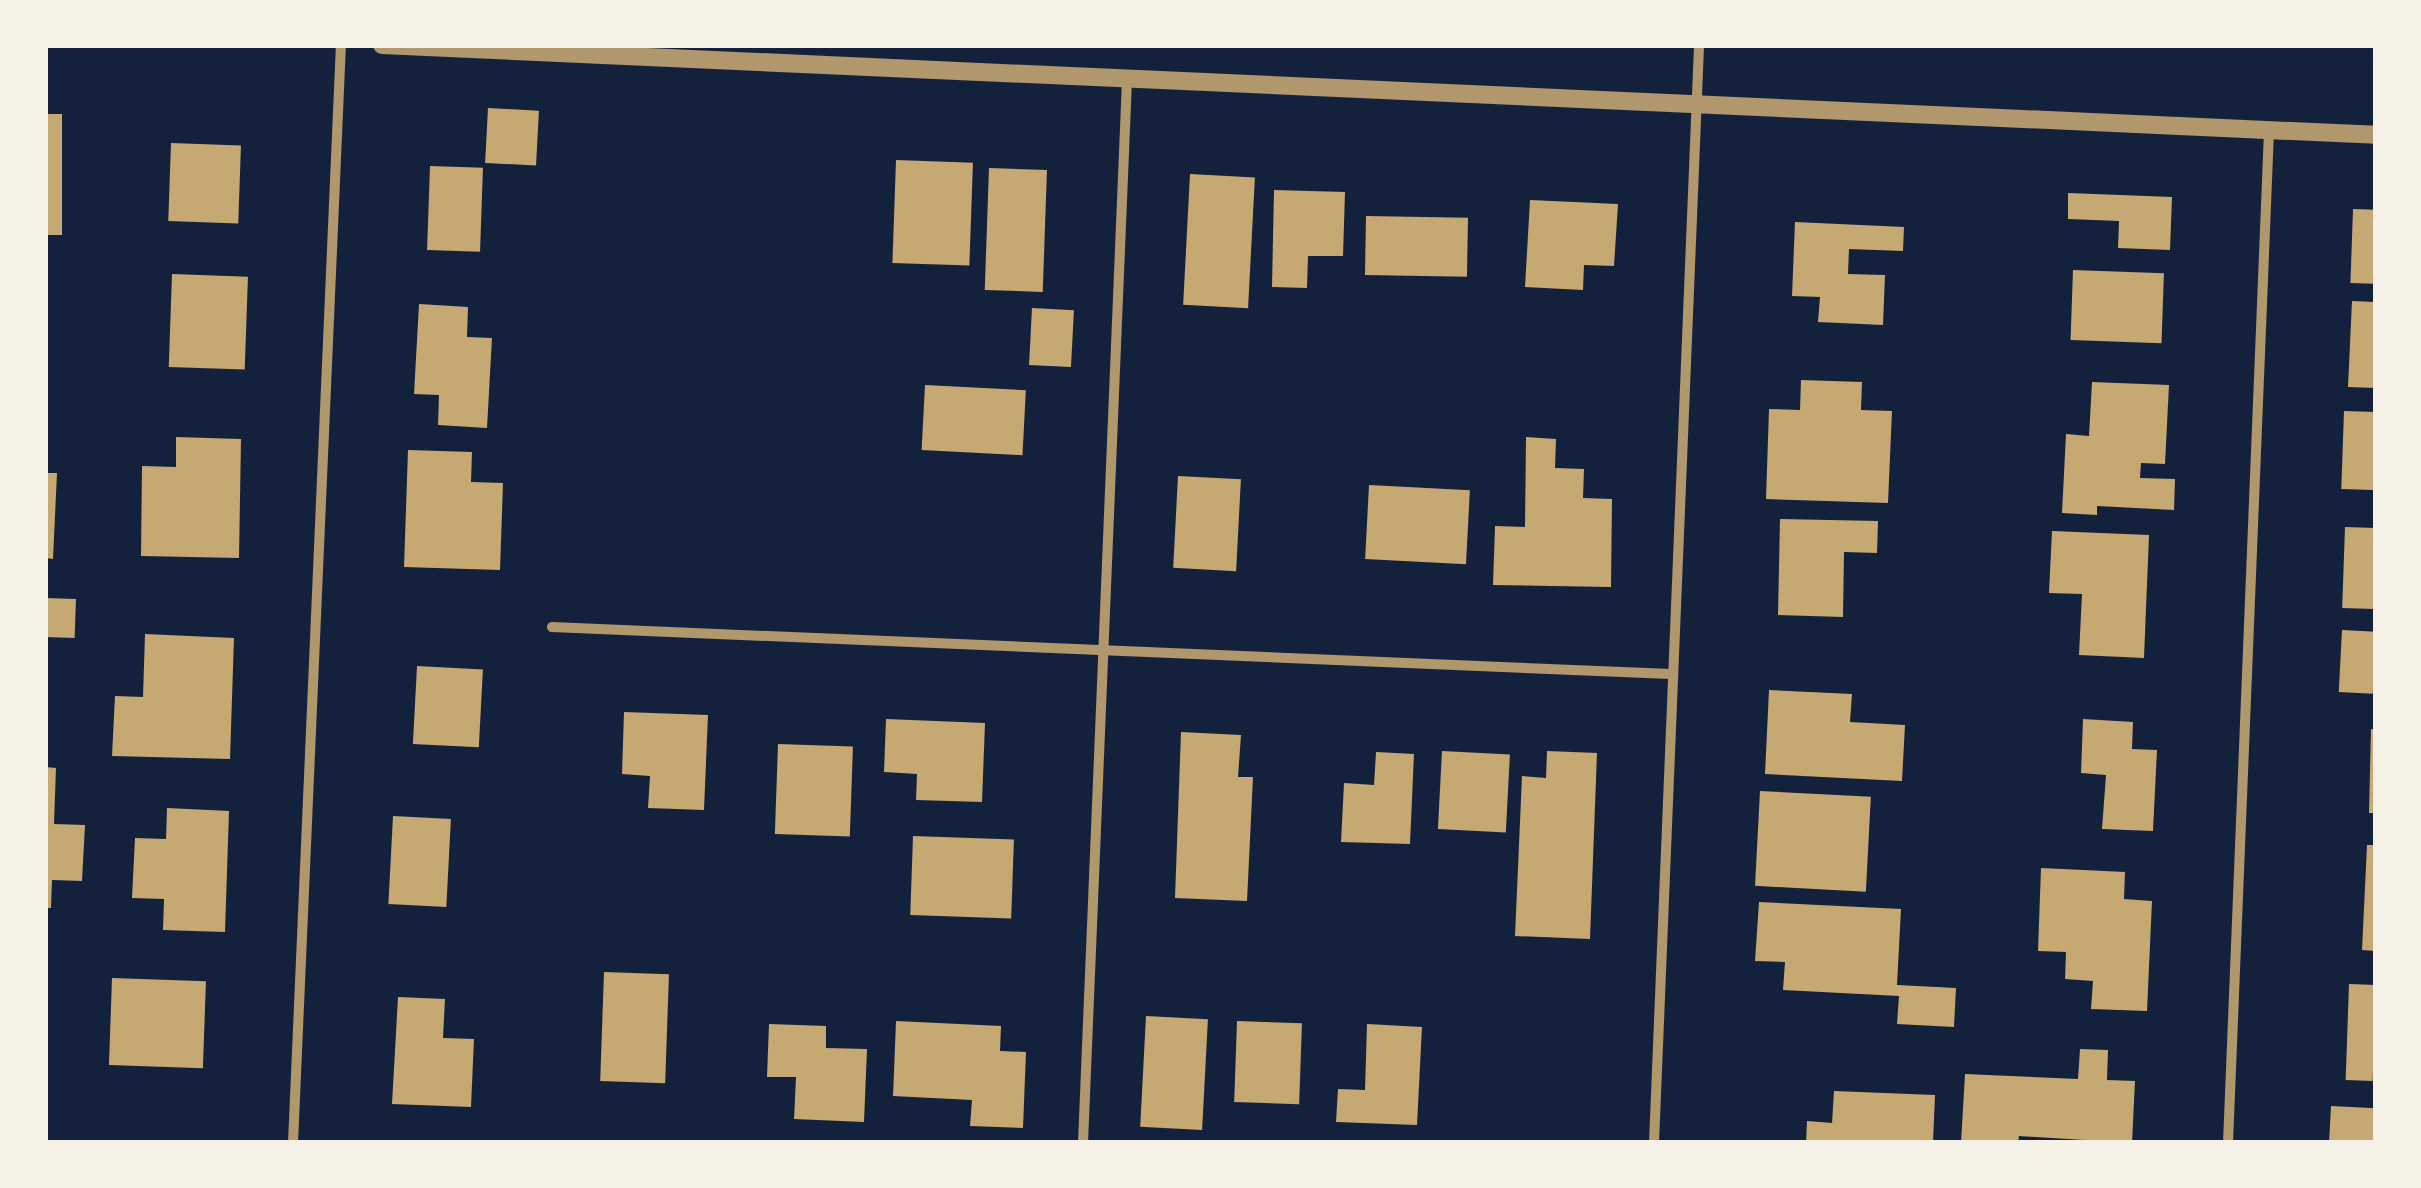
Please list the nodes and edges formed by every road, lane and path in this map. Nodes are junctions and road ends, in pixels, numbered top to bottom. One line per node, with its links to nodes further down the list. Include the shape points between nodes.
1 (342, 45): 11 (street)
2 (382, 45): 4 (street)
3 (1699, 45): 5 (street)
4 (1127, 78): 5 (street); 9 (street)
5 (1697, 102): 6 (street); 10 (street)
6 (2269, 130): 7 (street); 14 (street)
7 (2376, 134)
8 (552, 627): 9 (street)
9 (1102, 648): 10 (street); 12 (street)
10 (1670, 674): 13 (street)
11 (293, 1143)
12 (1083, 1143)
13 (1654, 1143)
14 (2228, 1143)

